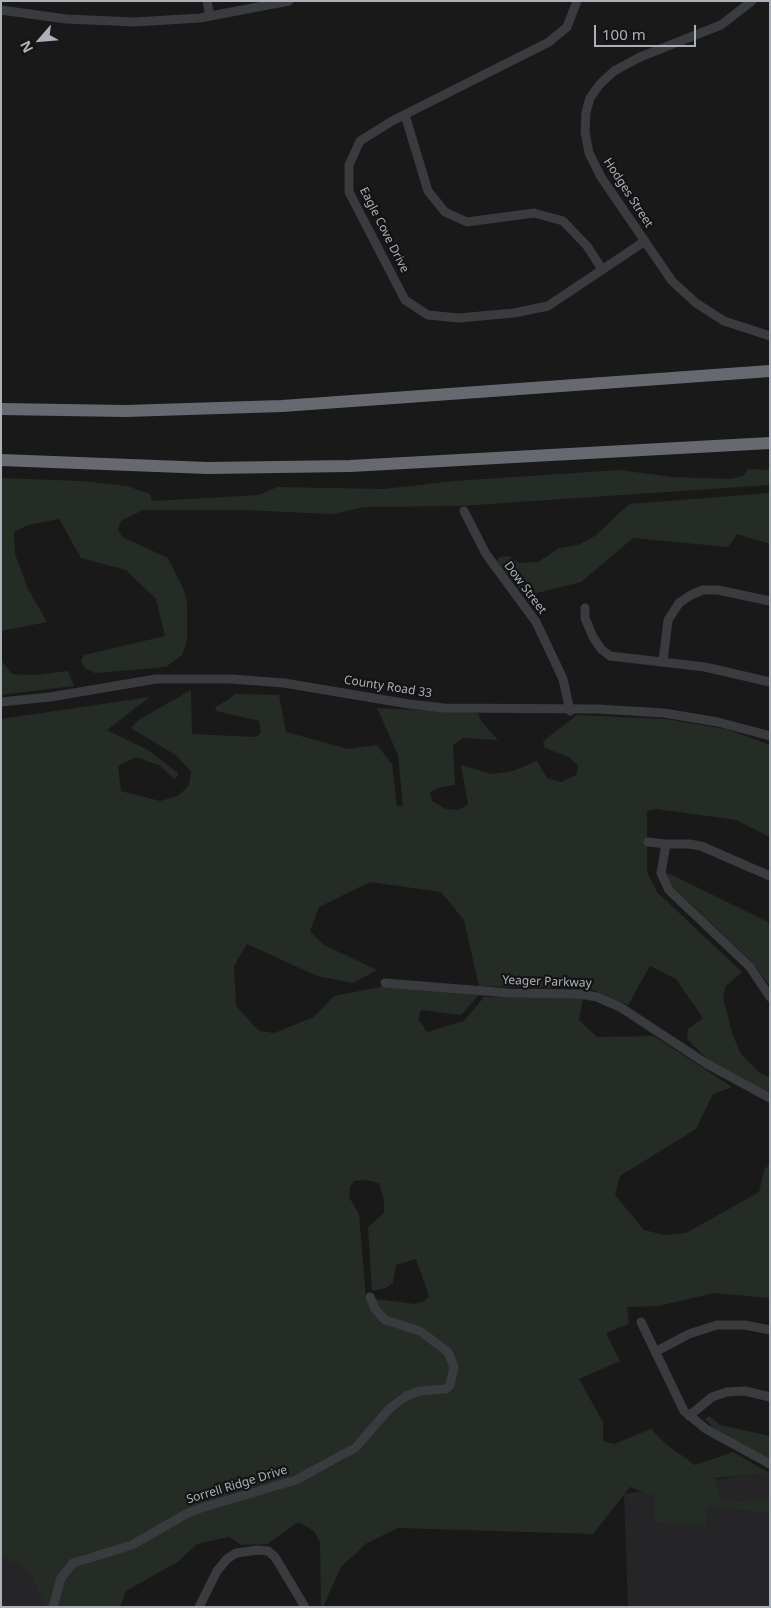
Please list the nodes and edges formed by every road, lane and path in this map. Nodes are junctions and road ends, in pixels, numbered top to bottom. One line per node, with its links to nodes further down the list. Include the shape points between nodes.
1 (207, 1): 6 (street)
2 (289, 1): 6 (street)
3 (577, 1): 7 (street, Eagle Cove Drive, via 566,27 549,42)
4 (752, 1): 8 (street, Hodges Street, via 721,25 620,67 590,98 585,122 589,153)
5 (1, 10): 6 (street, via 115,22)
6 (210, 16)
7 (405, 115): 9 (street, via 428,191 445,212 467,222 534,213 563,221 587,246); 9 (street, Eagle Cove Drive, via 360,141 348,165 349,192 405,300 428,315 459,318 514,313 548,306)
8 (644, 241): 9 (street, Eagle Cove Drive); 10 (street, Hodges Street, via 672,281 696,303 724,321)
9 (602, 270)
10 (770, 336)
11 (770, 372): 12 (highway, via 282,406 126,411)
12 (1, 409)
13 (770, 443): 14 (highway, via 341,467 149,467)
14 (1, 460)
15 (464, 510): 21 (street, Dow Street, via 486,554 536,622 563,679)
16 (770, 601): 18 (street, via 718,590 703,590 691,595 679,603 668,620)
17 (585, 608): 18 (street, via 590,630 606,653 622,659)
18 (663, 661): 19 (street)
19 (770, 682)
20 (1, 702): 21 (street, County Road 33, via 50,698 156,679 187,677 284,683 444,708)
21 (570, 711): 22 (street, County Road 33, via 630,710 674,714)
22 (770, 736)
23 (648, 842): 24 (street)
24 (666, 844): 25 (street, via 701,846); 27 (street, via 661,868 663,880 750,967)
25 (770, 876)
26 (385, 983): 28 (street, Yeager Parkway, via 597,997 620,1007 714,1069)
27 (770, 997)
28 (770, 1098)
29 (370, 1297): 36 (street, Sorrell Ridge Drive, via 385,1320 426,1334 448,1352 454,1367 446,1389 419,1391 406,1396 390,1408 355,1448 296,1480 201,1508 132,1545 73,1562 61,1578)
30 (641, 1322): 32 (street)
31 (770, 1330): 32 (street, via 746,1324 717,1325)
32 (655, 1352): 34 (street, via 676,1398)
33 (770, 1397): 34 (street, via 745,1391 728,1392 712,1397)
34 (690, 1416): 35 (street, via 706,1430)
35 (770, 1464)
36 (53, 1607)
37 (199, 1607): 38 (street, via 227,1559 236,1553 258,1550 268,1551 275,1557)
38 (305, 1607)

